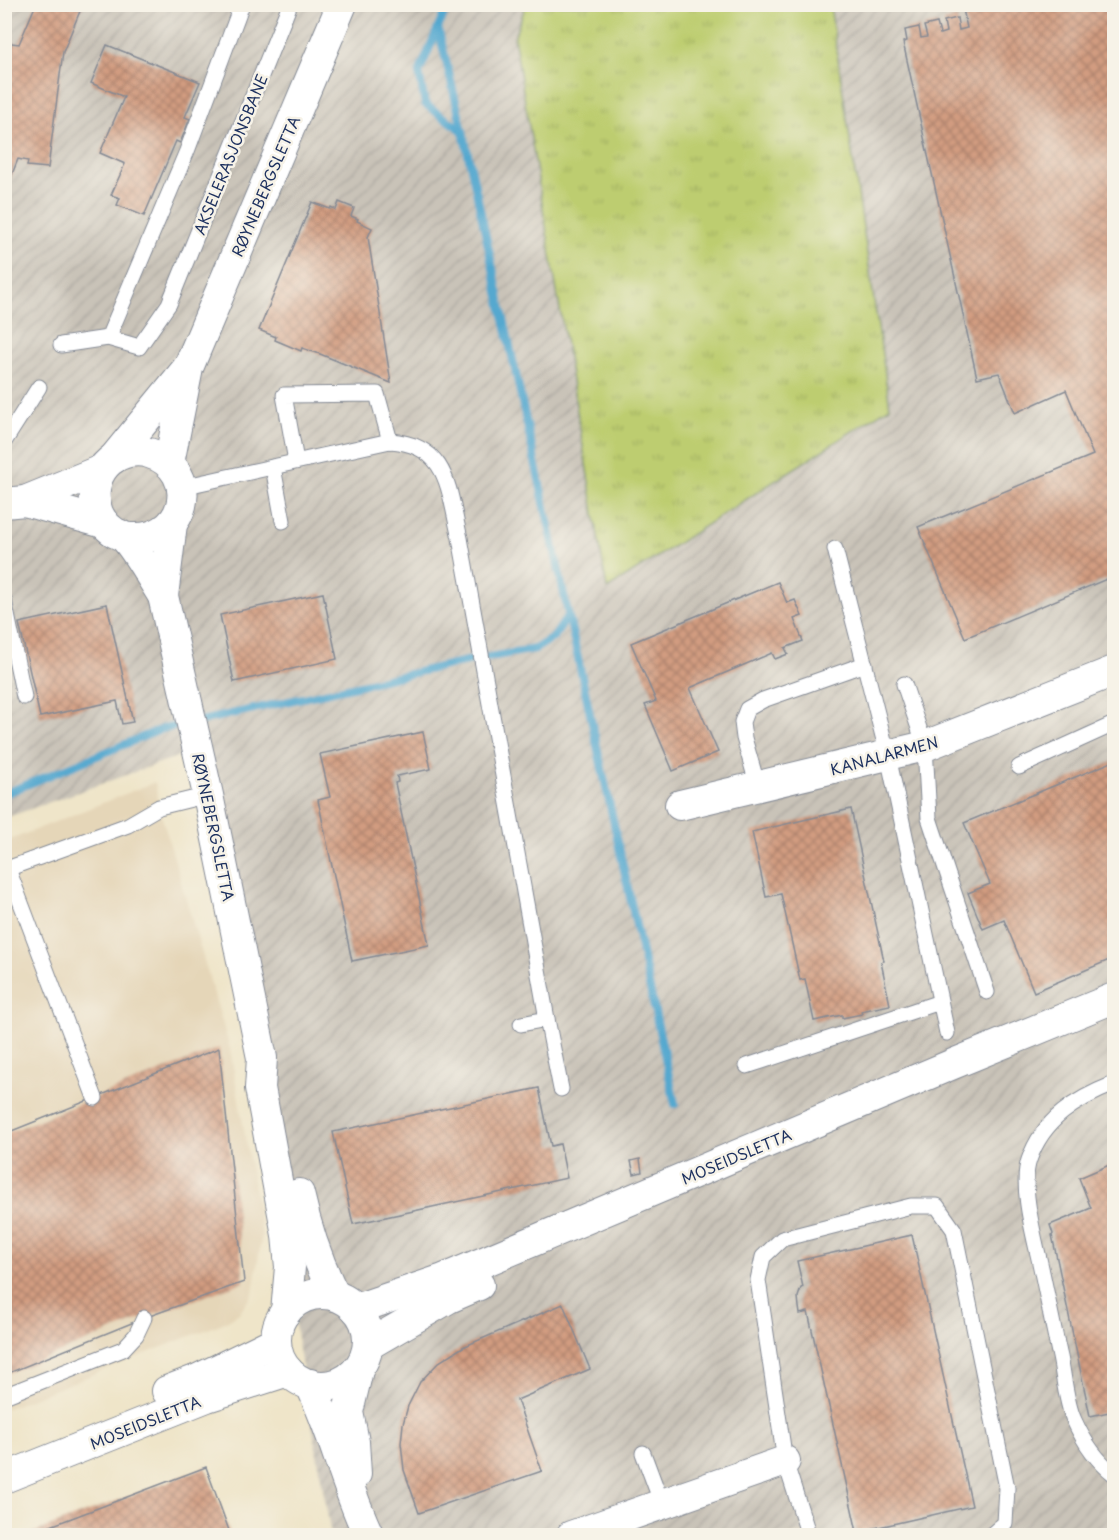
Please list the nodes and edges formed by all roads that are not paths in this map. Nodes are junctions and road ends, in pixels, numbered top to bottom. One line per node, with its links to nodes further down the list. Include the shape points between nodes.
1 (242, 4): 4 (lane, via 187,151)
2 (290, 4): 4 (lane, AKSELERASJONSBANE, via 170,304 139,347)
3 (342, 4): 6 (street, RØYNEBERGSLETTA)
4 (108, 338): 5 (lane)
5 (61, 345)
6 (188, 368): 11 (street, RØYNEBERGSLETTA); 13 (street, RØYNEBERGSLETTA)
7 (39, 387): 8 (lane)
8 (4, 441)
9 (390, 441): 10 (lane); 10 (lane, via 377,394 284,395); 36 (lane, via 422,448 442,470 460,538)
10 (296, 461): 12 (lane)
11 (108, 464): 13 (street, via 128,452 143,451 157,455); 14 (street); 17 (street, via 95,483 94,497 97,511)
12 (273, 466): 13 (lane); 15 (lane)
13 (175, 475): 16 (street, via 181,506)
14 (15, 502): 17 (street)
15 (283, 520)
16 (172, 524): 17 (street, via 150,538 137,539); 19 (street, RØYNEBERGSLETTA)
17 (114, 530): 19 (street, RØYNEBERGSLETTA)
18 (836, 549): 21 (lane)
19 (163, 596): 30 (street, RØYNEBERGSLETTA)
20 (4, 600): 24 (lane)
21 (865, 664): 27 (lane); 29 (lane, via 747,709 742,722 744,738)
22 (1114, 671): 26 (street, KANALARMEN)
23 (904, 684): 26 (lane)
24 (24, 697)
25 (1114, 724): 28 (lane)
26 (925, 746): 27 (street, KANALARMEN); 33 (lane, via 929,819)
27 (888, 756): 29 (street, KANALARMEN); 35 (lane)
28 (1019, 767)
29 (758, 787): 31 (street, KANALARMEN)
30 (207, 795): 32 (lane, via 159,807 128,825); 40 (street, RØYNEBERGSLETTA)
31 (680, 805)
32 (6, 869): 44 (lane)
33 (987, 992)
34 (1114, 998): 45 (street, MOSEIDSLETTA, via 441,1280)
35 (940, 1002): 39 (lane); 41 (lane)
36 (547, 1019): 38 (lane); 43 (lane)
37 (1114, 1019): 49 (street, MOSEIDSLETTA, via 449,1298)
38 (521, 1024)
39 (947, 1033)
40 (262, 1058): 45 (street, RØYNEBERGSLETTA, via 274,1082 307,1232 325,1278); 46 (street, RØYNEBERGSLETTA, via 260,1088 290,1267)
41 (747, 1066)
42 (1114, 1084): 55 (lane, via 1086,1095 1046,1127 1033,1147 1026,1183 1073,1418 1101,1464)
43 (561, 1089)
44 (95, 1098)
45 (345, 1302): 46 (street, via 322,1294 297,1302); 49 (street, via 366,1326)
46 (285, 1312): 48 (street)
47 (144, 1318): 51 (lane, via 123,1349)
48 (276, 1341): 50 (street, via 279,1357); 53 (street, MOSEIDSLETTA, via 198,1379)
49 (363, 1357): 50 (street, via 347,1379 335,1384 322,1386); 58 (street, via 348,1412)
50 (299, 1377): 56 (street, MOSEIDSLETTA, via 207,1397); 58 (street, via 324,1413)
51 (4, 1395)
52 (643, 1453): 57 (lane)
53 (4, 1456)
54 (785, 1461): 57 (street); 60 (lane); 61 (lane, via 758,1280 763,1257 782,1239 911,1206 937,1206 954,1230 1008,1488 1005,1522)
55 (1114, 1474)
56 (4, 1478)
57 (662, 1504): 59 (street)
58 (364, 1524)
59 (577, 1535)
60 (809, 1536)
61 (990, 1536)

